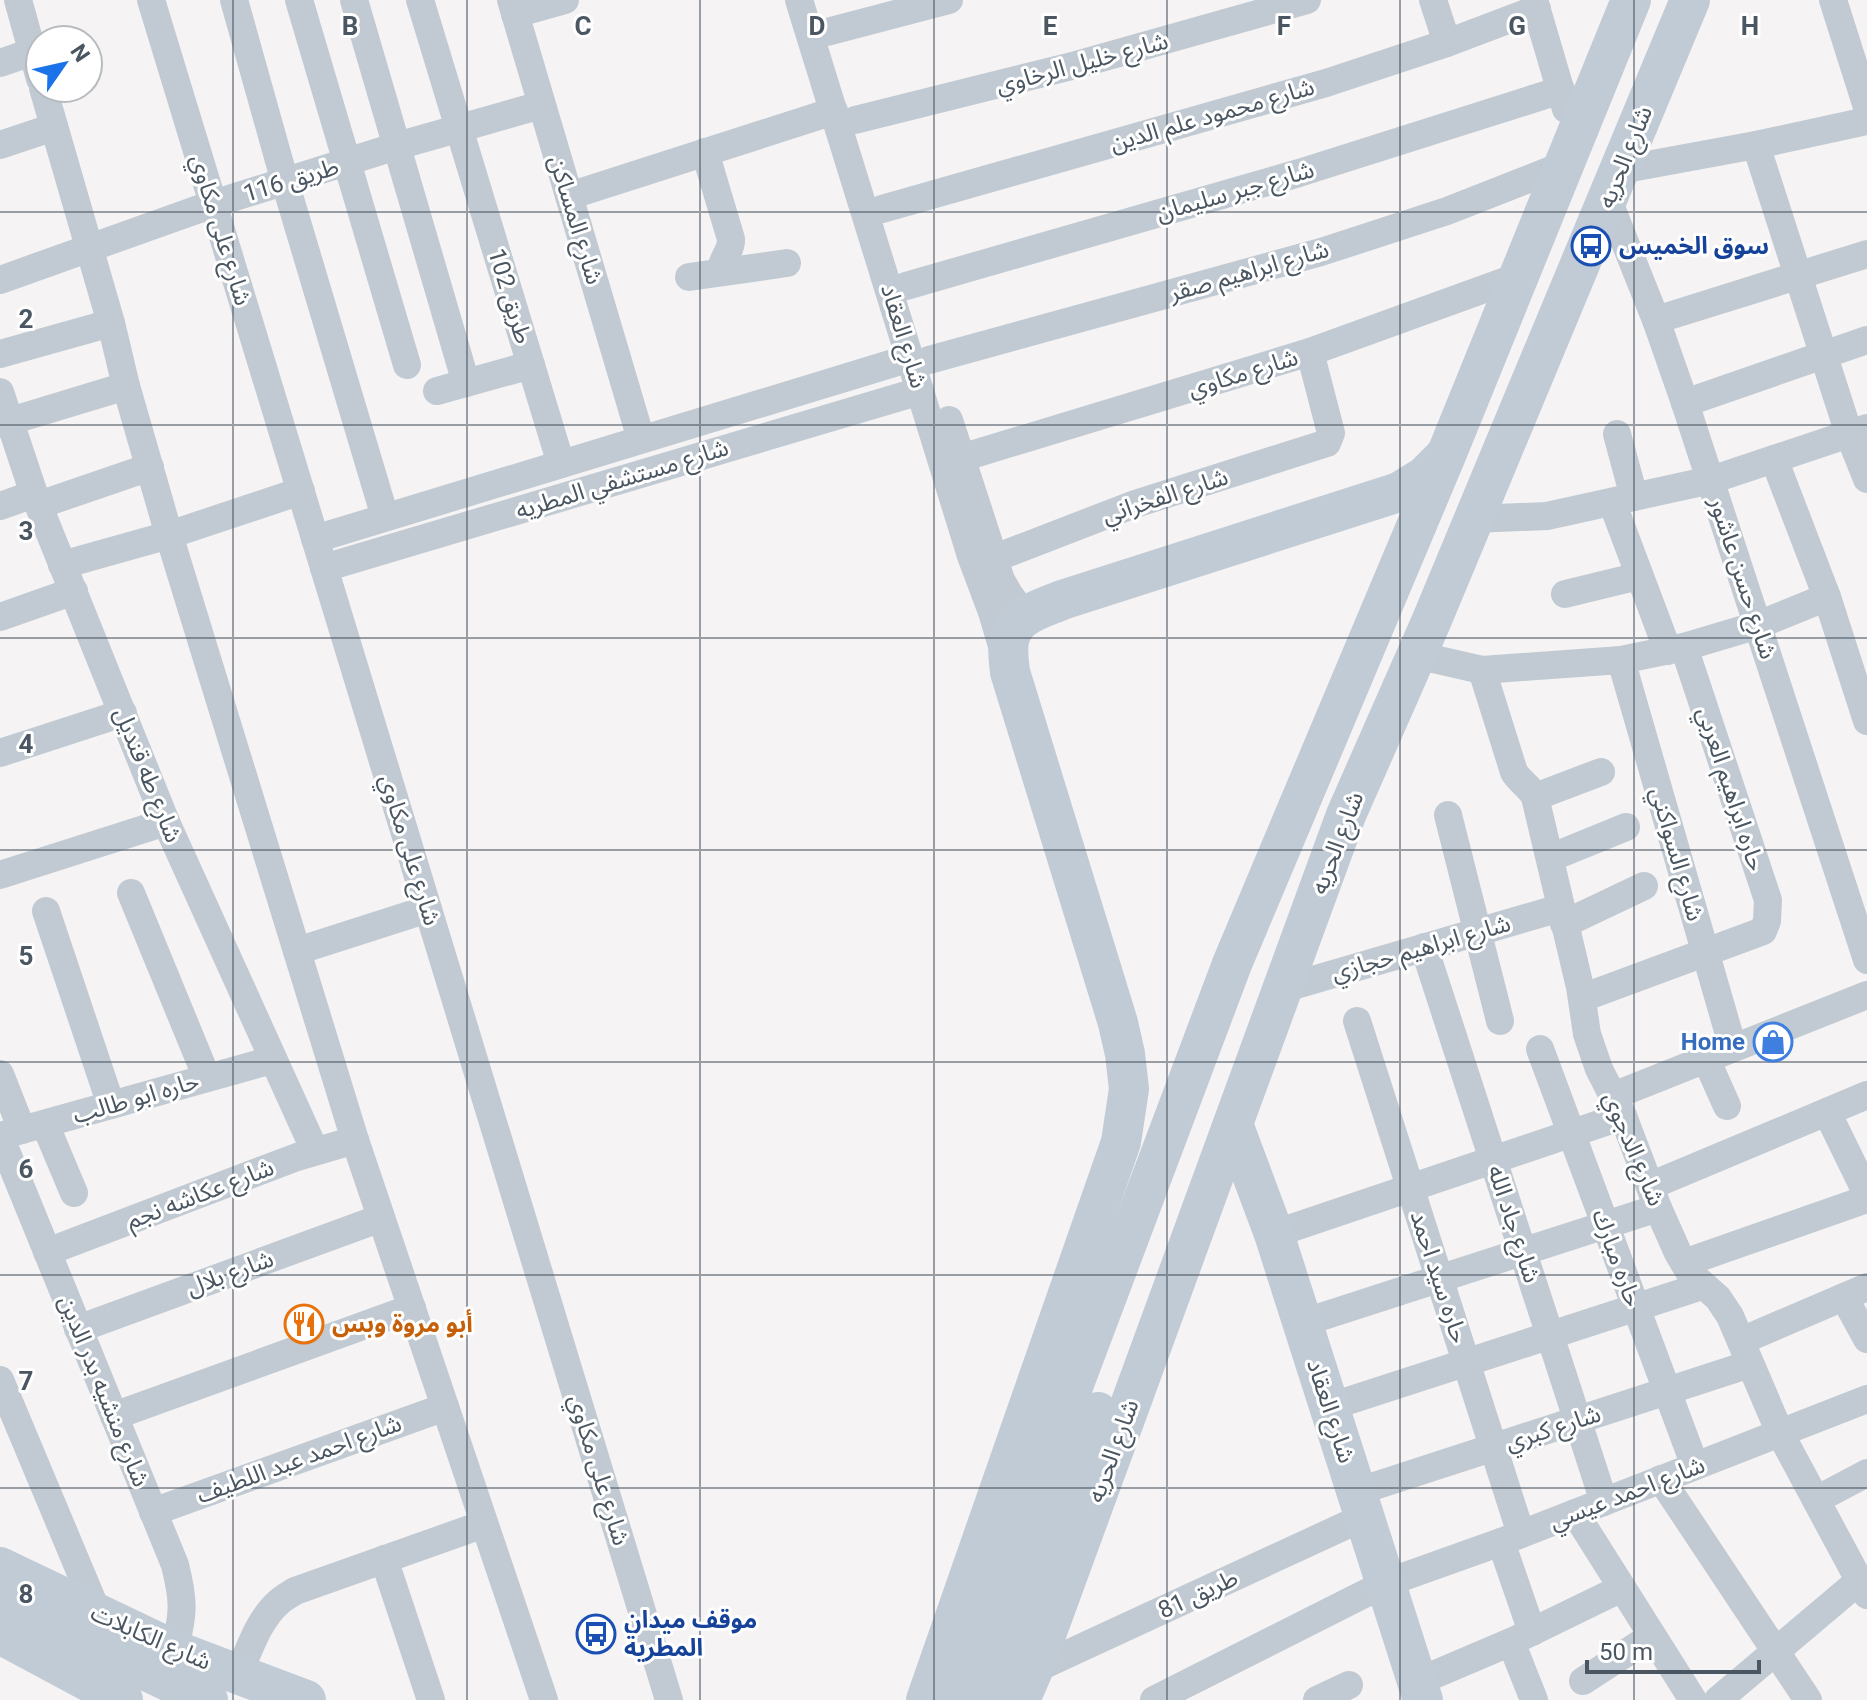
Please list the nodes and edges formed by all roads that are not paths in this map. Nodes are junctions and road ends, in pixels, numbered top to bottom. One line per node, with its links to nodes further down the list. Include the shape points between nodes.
1 (18, 0): 18 (street)
2 (151, 0): 40 (street, شارع على مكاوي)
3 (234, 0): 37 (street)
4 (299, 0): 36 (street)
5 (354, 0): 33 (street)
6 (420, 0): 30 (street, طريق 102)
7 (565, 0): 17 (street)
8 (799, 0): 27 (street, شارع العقاد)
9 (817, 0): 19 (street, شارع العقاد)
10 (949, 0): 19 (street)
11 (1307, 0): 27 (street, شارع خليل الرخاوي, via 1076,65)
12 (1433, 0): 20 (street)
13 (1631, 0): 35 (main road, شارع الحريه)
14 (1690, 0): 38 (main road, شارع الحريه)
15 (1833, 0): 26 (street)
16 (1536, 4): 20 (street, شارع محمود علم الدين); 23 (street)
17 (513, 7): 25 (street, شارع المساكن)
18 (25, 24)
19 (827, 32): 27 (street, شارع العقاد)
20 (1447, 43): 41 (street, شارع محمود علم الدين, via 1326,83)
21 (0, 63): 22 (street)
22 (24, 64)
23 (1561, 90): 35 (street); 50 (street, شارع جبر سليمان, via 1299,173)
24 (48, 104): 29 (street)
25 (541, 105): 30 (street, طريق 116); 39 (street, شارع المساكن)
26 (1867, 107)
27 (845, 116): 34 (street, شارع خليل الرخاوي); 41 (street, شارع العقاد); 57 (street, شارع العقاد)
28 (1867, 121): 32 (street)
29 (54, 127): 31 (street); 42 (street)
30 (459, 128): 33 (street, طريق 116); 59 (street, طريق 102)
31 (0, 145)
32 (1756, 145): 38 (street); 47 (street)
33 (397, 146): 36 (street, طريق 116); 60 (street)
34 (705, 152): 39 (street, شارع خليل الرخاوي); 45 (street, via 732,245)
35 (1569, 153): 46 (main road, شارع الحريه); 57 (street, شارع ابراهيم صقر, via 1447,211 1321,252)
36 (347, 162): 37 (street, طريق 116); 58 (street)
37 (285, 182): 40 (street, طريق 116); 81 (street)
38 (1614, 185): 51 (street, شارع حسن عاشور); 82 (main road, شارع الحريه)
39 (569, 196): 69 (street, شارع المساكن)
40 (213, 204): 42 (street, طريق 116); 77 (street, شارع على مكاوي)
41 (882, 209): 50 (street, شارع العقاد)
42 (89, 249): 49 (street, طريق 116); 52 (street)
43 (1867, 254): 47 (street)
44 (787, 263): 45 (street)
45 (722, 272): 48 (street)
46 (1520, 276): 54 (street, شارع مكاوي); 70 (main road, شارع الحريه)
47 (1798, 276): 51 (street); 56 (street)
48 (689, 277)
49 (0, 280)
50 (906, 286): 57 (street, شارع العقاد)
51 (1656, 320): 65 (street, شارع حسن عاشور)
52 (111, 323): 55 (street); 61 (street)
53 (1867, 340): 56 (street)
54 (1310, 352): 71 (street, شارع مكاوي); 85 (street, شارع الفخراني, via 1331,433 1327,443 1135,504)
55 (0, 354)
56 (1823, 355): 65 (street); 67 (street)
57 (920, 359): 63 (street, شارع العقاد); 69 (street, شارع مستشفي المطريه); 71 (street, شارع العقاد)
58 (407, 365)
59 (531, 365): 60 (street); 73 (street, طريق 102)
60 (466, 383): 62 (street)
61 (126, 386): 66 (street); 74 (street)
62 (437, 391)
63 (920, 391): 87 (street, شارع مستشفي المطريه); 99 (street, شارع العقاد)
64 (0, 392): 66 (street, شارع طه قنديل)
65 (1685, 403): 76 (street, شارع حسن عاشور)
66 (5, 422): 78 (street, شارع طه قنديل)
67 (1858, 431): 72 (street); 75 (street)
68 (1617, 434): 79 (street, حاره ابراهيم العربي)
69 (641, 439): 73 (street, شارع مستشفي المطريه)
70 (1447, 453): 92 (main road, via 1399,492); 208 (main road, شارع الحريه, via 1232,964)
71 (961, 458): 85 (street, شارع العقاد)
72 (1774, 459): 76 (street); 91 (street)
73 (561, 464): 81 (street, شارع مستشفي المطريه)
74 (150, 467): 78 (street); 83 (street)
75 (1867, 479)
76 (1711, 480): 79 (street); 94 (street, شارع حسن عاشور)
77 (301, 491): 83 (street); 84 (street, شارع على مكاوي)
78 (36, 499): 80 (street); 86 (street, شارع طه قنديل)
79 (1623, 500): 82 (street, via 1547,516); 88 (street, حاره ابراهيم العربي)
80 (0, 506)
81 (385, 517): 84 (street, شارع مستشفي المطريه)
82 (1474, 519): 96 (main road, شارع الحريه)
83 (169, 535): 86 (street); 119 (street)
84 (315, 539): 87 (street, شارع على مكاوي)
85 (995, 558): 92 (street, شارع العقاد, via 1001,580)
86 (62, 565): 89 (street, شارع طه قنديل)
87 (324, 568): 113 (street, شارع على مكاوي)
88 (1639, 576): 90 (street); 95 (street, حاره ابراهيم العربي)
89 (74, 591): 93 (street); 100 (street, شارع طه قنديل)
90 (1565, 594)
91 (1827, 597): 94 (street); 101 (street)
92 (1025, 616): 99 (main road, via 1012,629)
93 (0, 617)
94 (1758, 625): 95 (street); 116 (street, شارع حسن عاشور)
95 (1676, 649): 97 (street); 120 (street, حاره ابراهيم العربي, via 1768,900 1763,931)
96 (1416, 655): 98 (street); 105 (main road, شارع الحريه)
97 (1621, 660): 98 (street); 120 (street, شارع السواكني)
98 (1482, 670): 104 (street, شارع الدجوي, via 1514,772)
99 (1010, 672): 207 (main road, via 1123,1044 1129,1089 1121,1142)
100 (123, 713): 102 (street); 107 (street, شارع طه قنديل)
101 (1867, 721)
102 (0, 753)
103 (1601, 772): 104 (street)
104 (1535, 797): 109 (street, شارع الدجوي)
105 (1346, 815): 122 (main road, شارع الحريه); 209 (main road, via 1244,1028)
106 (1448, 815): 117 (street)
107 (166, 822): 110 (street); 130 (street, شارع طه قنديل)
108 (1626, 827): 109 (street)
109 (1550, 858): 115 (street, شارع الدجوي)
110 (0, 875)
111 (1644, 886): 115 (street, شارع ابراهيم حجازي)
112 (131, 893): 132 (street)
113 (428, 909): 119 (street); 206 (street, شارع على مكاوي)
114 (46, 911): 134 (street)
115 (1562, 916): 117 (street, شارع ابراهيم حجازي); 124 (street, شارع الدجوي)
116 (1861, 921): 121 (street, شارع حسن عاشور)
117 (1477, 932): 118 (street, شارع ابراهيم حجازي); 126 (street)
118 (1424, 947): 122 (street, شارع ابراهيم حجازي); 143 (street, شارع جاد الله)
119 (297, 951): 141 (street)
120 (1706, 951): 124 (street); 127 (street, شارع السواكني)
121 (1867, 960)
122 (1282, 989): 138 (main road, شارع الحريه)
123 (1867, 995): 127 (street)
124 (1582, 998): 135 (street, شارع الدجوي, via 1587,1034)
125 (1357, 1021): 144 (street, حاره سيد احمد)
126 (1500, 1021)
127 (1733, 1048): 129 (street)
128 (1540, 1049): 140 (street, حاره مبارك)
129 (1706, 1059): 135 (street); 136 (street)
130 (272, 1060): 132 (street, حاره ابو طالب); 142 (street, شارع طه قنديل)
131 (0, 1074): 139 (street)
132 (207, 1078): 134 (street, حاره ابو طالب)
133 (1867, 1095): 137 (street)
134 (111, 1105): 139 (street, حاره ابو طالب)
135 (1618, 1106): 140 (street); 147 (street, شارع الدجوي)
136 (1727, 1106)
137 (1827, 1112): 146 (street); 147 (street)
138 (1233, 1124): 150 (main road, شارع العقاد); 197 (main road, شارع الحريه)
139 (22, 1130): 145 (street); 152 (street, شارع منشيه بدر الدين)
140 (1572, 1133): 143 (street); 149 (street, حاره مبارك)
141 (355, 1140): 142 (street, شارع عكاشه نجم); 148 (street)
142 (315, 1151): 152 (street, شارع عكاشه نجم)
143 (1493, 1160): 144 (street); 151 (street, شارع جاد الله)
144 (1410, 1187): 150 (street); 154 (street, حاره سيد احمد)
145 (74, 1193)
146 (1867, 1196): 153 (street)
147 (1654, 1197): 149 (street); 153 (street, شارع الدجوي)
148 (381, 1218): 158 (street); 160 (street, شارع بلال)
149 (1605, 1225): 151 (street); 157 (street, حاره مبارك)
150 (1274, 1234): 159 (main road, شارع العقاد)
151 (1523, 1251): 154 (street); 161 (street, شارع جاد الله)
152 (47, 1252): 160 (street, شارع منشيه بدر الدين)
153 (1684, 1263): 155 (street, شارع الدجوي)
154 (1440, 1278): 159 (street); 164 (street, حاره سيد احمد)
155 (1702, 1286): 157 (street); 163 (street, شارع الدجوي, via 1730,1316)
156 (1856, 1292): 162 (street); 163 (street, شارع كبري)
157 (1636, 1307): 161 (street); 166 (street, حاره مبارك)
158 (412, 1308): 168 (street); 170 (street)
159 (1302, 1323): 169 (main road, شارع العقاد)
160 (78, 1329): 170 (street, شارع منشيه بدر الدين)
161 (1550, 1335): 164 (street); 171 (street, شارع جاد الله)
162 (1867, 1339)
163 (1746, 1353): 166 (street, شارع كبري); 172 (street, شارع الدجوي)
164 (1466, 1362): 169 (street); 173 (street, حاره سيد احمد)
165 (0, 1380): 190 (street)
166 (1667, 1391): 171 (street, شارع كبري); 174 (street, حاره مبارك)
167 (1867, 1399): 172 (street, شارع احمد عيسي)
168 (445, 1407): 180 (street, شارع احمد عبد اللطيف); 182 (street)
169 (1329, 1407): 179 (main road, شارع العقاد)
170 (114, 1416): 180 (street, شارع منشيه بدر الدين)
171 (1577, 1420): 173 (street, شارع كبري); 178 (street, شارع جاد الله)
172 (1780, 1433): 174 (street, شارع احمد عيسي); 177 (street, شارع الدجوي)
173 (1494, 1447): 179 (street, شارع كبري); 183 (street, حاره سيد احمد)
174 (1695, 1466): 176 (street, شارع احمد عيسي)
175 (1867, 1473): 177 (street)
176 (1661, 1479): 178 (street, شارع احمد عيسي); 195 (street)
177 (1816, 1500): 187 (street, شارع الدجوي)
178 (1604, 1502): 181 (street, شارع احمد عيسي)
179 (1360, 1505): 186 (main road, شارع العقاد); 197 (street, طريق 81)
180 (153, 1512): 194 (street, شارع منشيه بدر الدين, via 182,1596)
181 (1575, 1513): 183 (street, شارع احمد عيسي); 188 (street)
182 (484, 1524): 184 (street); 205 (street)
183 (1511, 1538): 186 (street, شارع احمد عيسي); 193 (street, حاره سيد احمد)
184 (384, 1559): 199 (street, via 295,1591 278,1603 261,1626); 204 (street)
185 (0, 1567): 190 (main road, شارع الكابلات)
186 (1386, 1583): 200 (main road, شارع العقاد); 210 (street, شارع احمد عيسي)
187 (1864, 1586): 195 (street)
188 (1622, 1588): 192 (street); 193 (street)
189 (0, 1602): 202 (main road)
190 (98, 1614): 194 (main road, شارع الكابلات)
191 (0, 1634): 201 (main road)
192 (1652, 1636): 196 (street); 213 (street)
193 (1522, 1637): 200 (street); 212 (street, حاره سيد احمد)
194 (174, 1650): 199 (main road, شارع الكابلات)
195 (1776, 1651): 214 (street); 215 (street)
196 (1583, 1681)
197 (1026, 1685)
198 (1349, 1685): 211 (street)
199 (263, 1687): 203 (main road, شارع الكابلات)
200 (1420, 1691)
201 (123, 1700)
202 (208, 1700)
203 (306, 1700)
204 (431, 1700)
205 (544, 1700)
206 (669, 1700)
207 (926, 1700)
208 (955, 1700)
209 (988, 1700)
210 (1154, 1700)
211 (1317, 1700)
212 (1534, 1700)
213 (1693, 1700)
214 (1718, 1700)
215 (1808, 1700)

